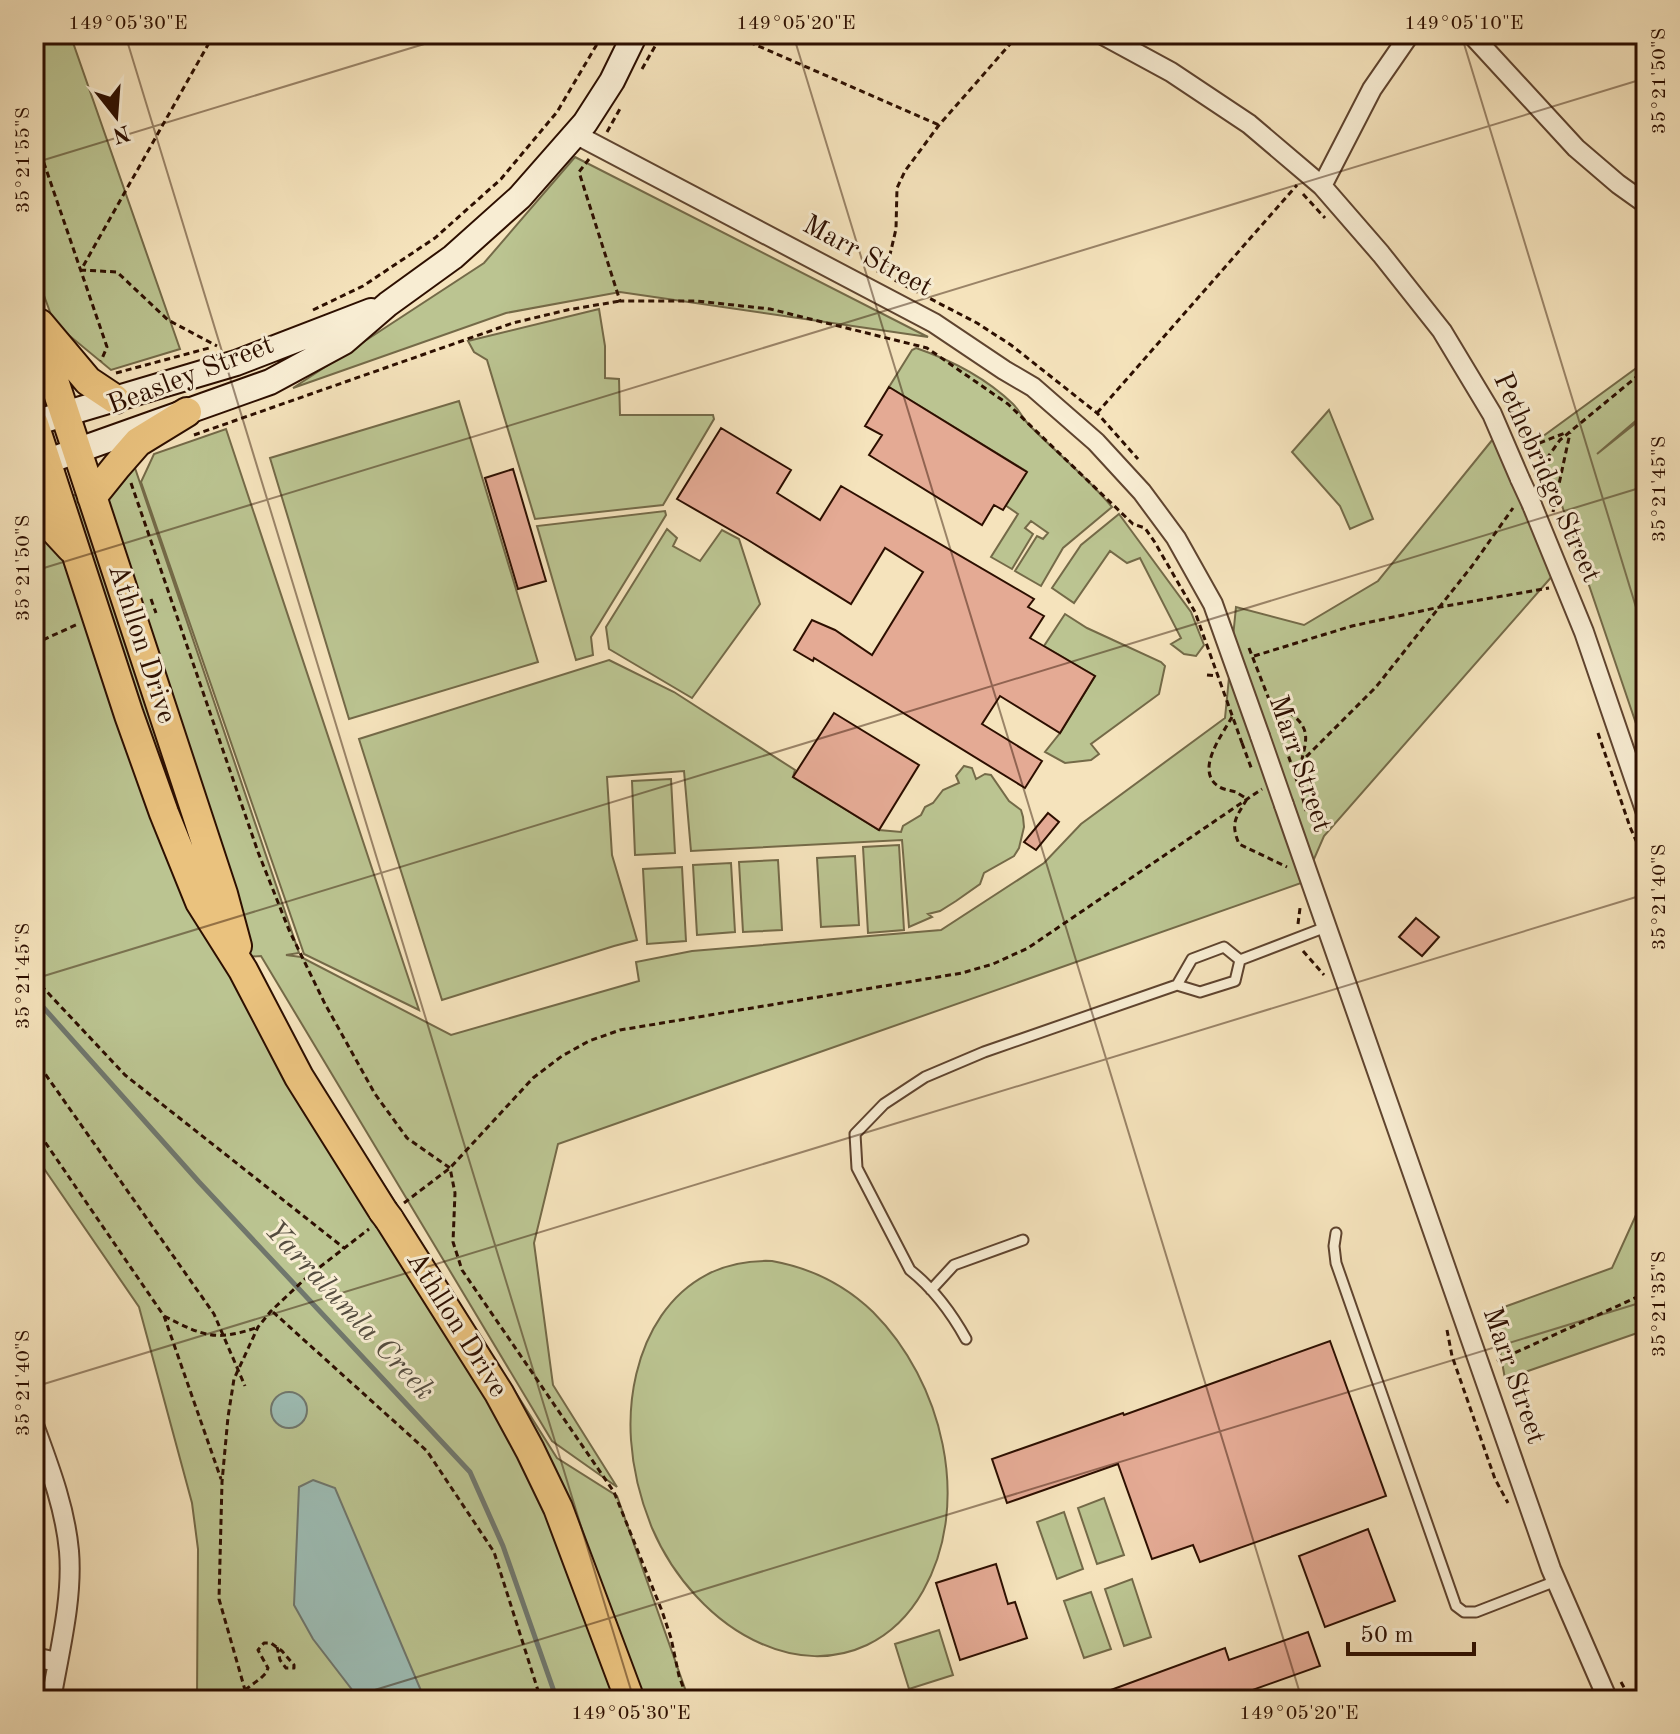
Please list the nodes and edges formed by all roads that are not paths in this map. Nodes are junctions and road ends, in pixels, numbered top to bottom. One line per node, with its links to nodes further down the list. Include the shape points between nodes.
1 (635, 34): 5 (main road, Beasley Street)
2 (1410, 34): 6 (street)
3 (1471, 34): 7 (street, via 1576,148)
4 (1093, 38): 6 (street, Pethebridge Street, via 1171,72 1249,124)
5 (587, 135): 8 (main road, Beasley Street, via 453,257); 20 (street, Marr Street, bridge, via 934,323 1033,387 1142,492 1176,538 1213,604)
6 (1308, 182): 19 (street, Pethebridge Street, bridge, via 1381,254 1442,331 1527,478)
7 (1646, 204)
8 (388, 304): 10 (main road, Beasley Street, via 236,363); 13 (main road, Beasley Street, via 344,342)
9 (34, 319): 10 (main road, via 88,381); 11 (main road, Athllon Drive)
10 (113, 386): 11 (main road, Beasley Street)
11 (65, 414): 12 (main road, Beasley Street); 14 (main road, Athllon Drive)
12 (34, 424): 15 (main road, Athllon Drive)
13 (190, 424): 14 (main road, Beasley Street); 16 (main road, via 138,442)
14 (77, 450): 15 (main road, Beasley Street); 16 (main road, Athllon Drive)
15 (40, 464): 18 (main road, Athllon Drive)
16 (92, 497): 22 (main road, Athllon Drive, via 223,894)
17 (34, 508): 18 (main road)
18 (77, 555): 22 (main road, Athllon Drive, via 164,813 200,902)
19 (1646, 813)
20 (1326, 927): 21 (lane); 29 (street, Marr Street)
21 (1240, 960): 23 (lane, via 1235,981 1200,992); 23 (lane, via 1224,947 1192,959)
22 (243, 970): 33 (main road, Athllon Drive, via 299,1077 530,1450 558,1508)
23 (1177, 985): 26 (lane, via 925,1077 884,1104 855,1134 857,1168 910,1270)
24 (1336, 1233): 29 (lane, via 1336,1263 1456,1606 1476,1612)
25 (1023, 1240): 26 (lane, via 954,1265)
26 (931, 1290): 27 (lane)
27 (966, 1339)
28 (34, 1425): 31 (street, via 60,1499 69,1552)
29 (1556, 1581): 34 (street, Marr Street)
30 (34, 1657): 31 (street)
31 (57, 1662): 32 (street)
32 (51, 1700)
33 (630, 1700)
34 (1608, 1700)

